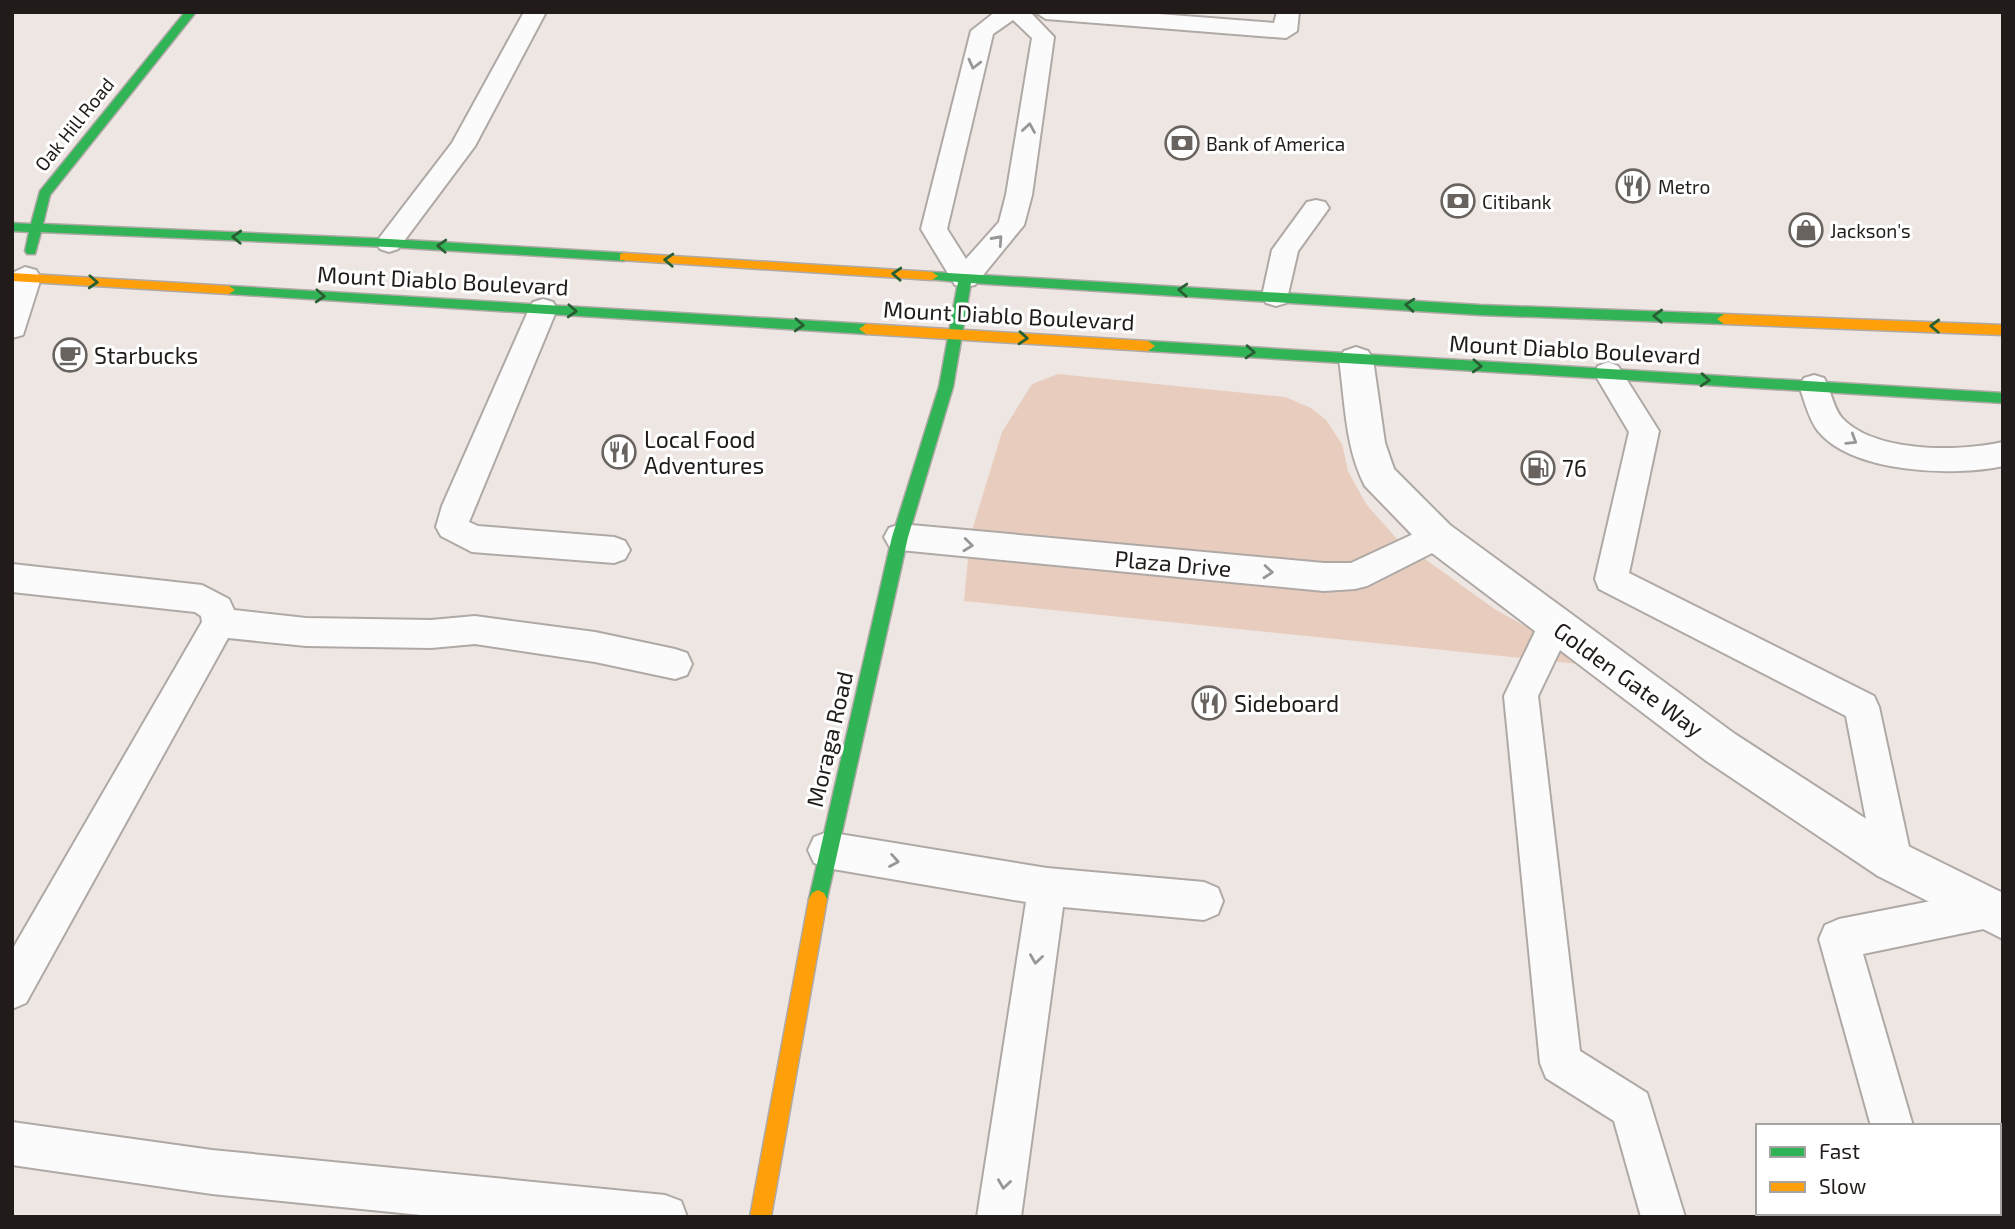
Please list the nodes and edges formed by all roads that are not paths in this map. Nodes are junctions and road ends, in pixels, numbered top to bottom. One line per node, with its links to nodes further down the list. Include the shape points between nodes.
1 (191, 12): 9 (main road, Oak Hill Road, via 44,194)
2 (535, 12): 10 (lane, via 463,146)
3 (1010, 12): 12 (lane, one-way to 12, via 982,31 934,229)
4 (1017, 12): 12 (lane, one-way to 4, via 1012,225 1019,195 1043,37)
5 (1046, 12): 6 (lane, via 1286,31 1284,16)
6 (1288, 12)
7 (1316, 208): 13 (lane, via 1285,250)
8 (12, 227): 9 (main road, Mount Diablo Boulevard)
9 (36, 228): 10 (main road, Mount Diablo Boulevard, one-way to 9); 11 (main road, Oak Hill Road)
10 (389, 243): 12 (main road, Mount Diablo Boulevard, one-way to 10)
11 (19, 278): 14 (main road, Mount Diablo Boulevard, one-way to 14); 15 (street)
12 (965, 278): 13 (main road, Mount Diablo Boulevard, one-way to 12); 17 (main road, Moraga Road)
13 (1276, 296): 16 (main road, Mount Diablo Boulevard, one-way to 13, via 1480,310)
14 (543, 309): 17 (main road, Mount Diablo Boulevard, one-way to 17); 25 (lane, via 452,527 472,539)
15 (12, 327)
16 (2003, 330)
17 (955, 334): 18 (main road, Mount Diablo Boulevard, one-way to 18); 23 (main road, Moraga Road, via 946,387)
18 (1356, 359): 19 (main road, Mount Diablo Boulevard, one-way to 19); 24 (street, Golden Gate Way, via 1368,443 1378,477)
19 (1608, 373): 20 (main road, Mount Diablo Boulevard, one-way to 20); 31 (lane, via 1644,431 1611,579 1862,707)
20 (1814, 386): 21 (main road, Mount Diablo Boulevard); 22 (lane, one-way to 22, via 1829,424 1858,445 1929,459 1986,459)
21 (2003, 398)
22 (2003, 454)
23 (900, 537): 24 (lane, Plaza Drive, one-way to 24, via 1324,577 1355,576); 30 (main road, Moraga Road)
24 (1437, 537): 28 (street, Golden Gate Way)
25 (614, 550)
26 (12, 578): 27 (lane, via 202,599 217,609)
27 (219, 623): 29 (lane, via 306,632 475,630); 35 (lane)
28 (1555, 625): 31 (street, Golden Gate Way, via 1720,747); 41 (lane, via 1521,696 1561,1063 1632,1108)
29 (675, 664)
30 (827, 850): 32 (lane, one-way to 32); 38 (main road, Moraga Road)
31 (1893, 861): 34 (street, Golden Gate Way)
32 (1047, 887): 33 (lane); 40 (lane, one-way to 40)
33 (1204, 901)
34 (1995, 913): 36 (lane, via 1839,939)
35 (12, 989)
36 (1891, 1124)
37 (12, 1143): 39 (lane, via 212,1172)
38 (770, 1215)
39 (665, 1217)
40 (999, 1217)
41 (1663, 1217)

